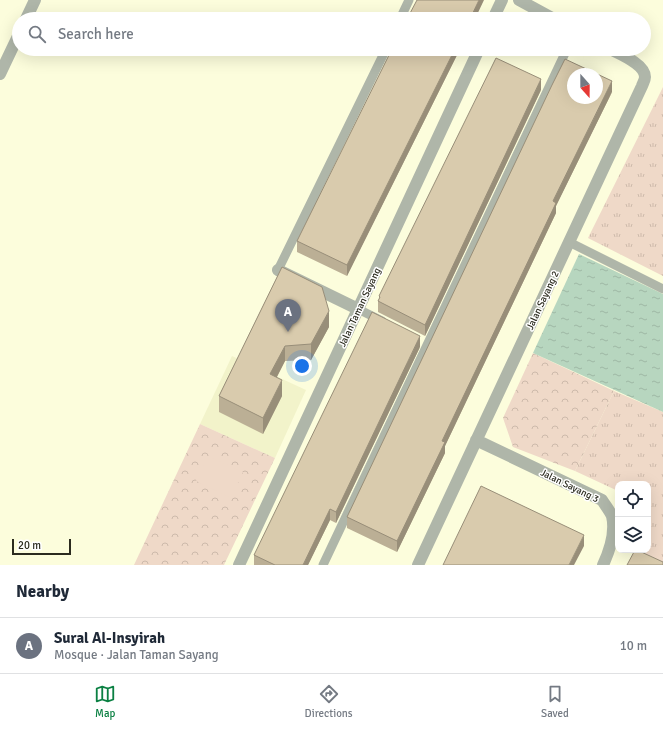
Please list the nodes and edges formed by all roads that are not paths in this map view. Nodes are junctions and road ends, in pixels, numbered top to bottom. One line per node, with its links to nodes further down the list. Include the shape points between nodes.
1 (35, 0): 5 (street)
2 (409, 0): 6 (lane)
3 (502, 0): 7 (street)
4 (519, 0): 8 (street)
5 (29, 12)
6 (403, 12)
7 (496, 12)
8 (541, 12)
9 (12, 45): 14 (street)
10 (383, 56): 17 (lane)
11 (476, 56): 19 (street, Jalan Taman Sayang)
12 (564, 56): 23 (lane, via 424,342)
13 (623, 56): 16 (street, Jalan Sayang 2, via 644,70 645,77)
14 (3, 60): 15 (street)
15 (0, 74)
16 (569, 242): 18 (lane); 21 (street, Jalan Sayang 2)
17 (278, 270): 19 (street)
18 (663, 289)
19 (358, 309): 20 (lane); 22 (street, Jalan Taman Sayang)
20 (393, 326)
21 (476, 440): 24 (street, Jalan Sayang 2); 25 (street, Jalan Sayang 3, via 602,500 612,515 613,533)
22 (239, 565)
23 (323, 565)
24 (418, 565)
25 (603, 565)

